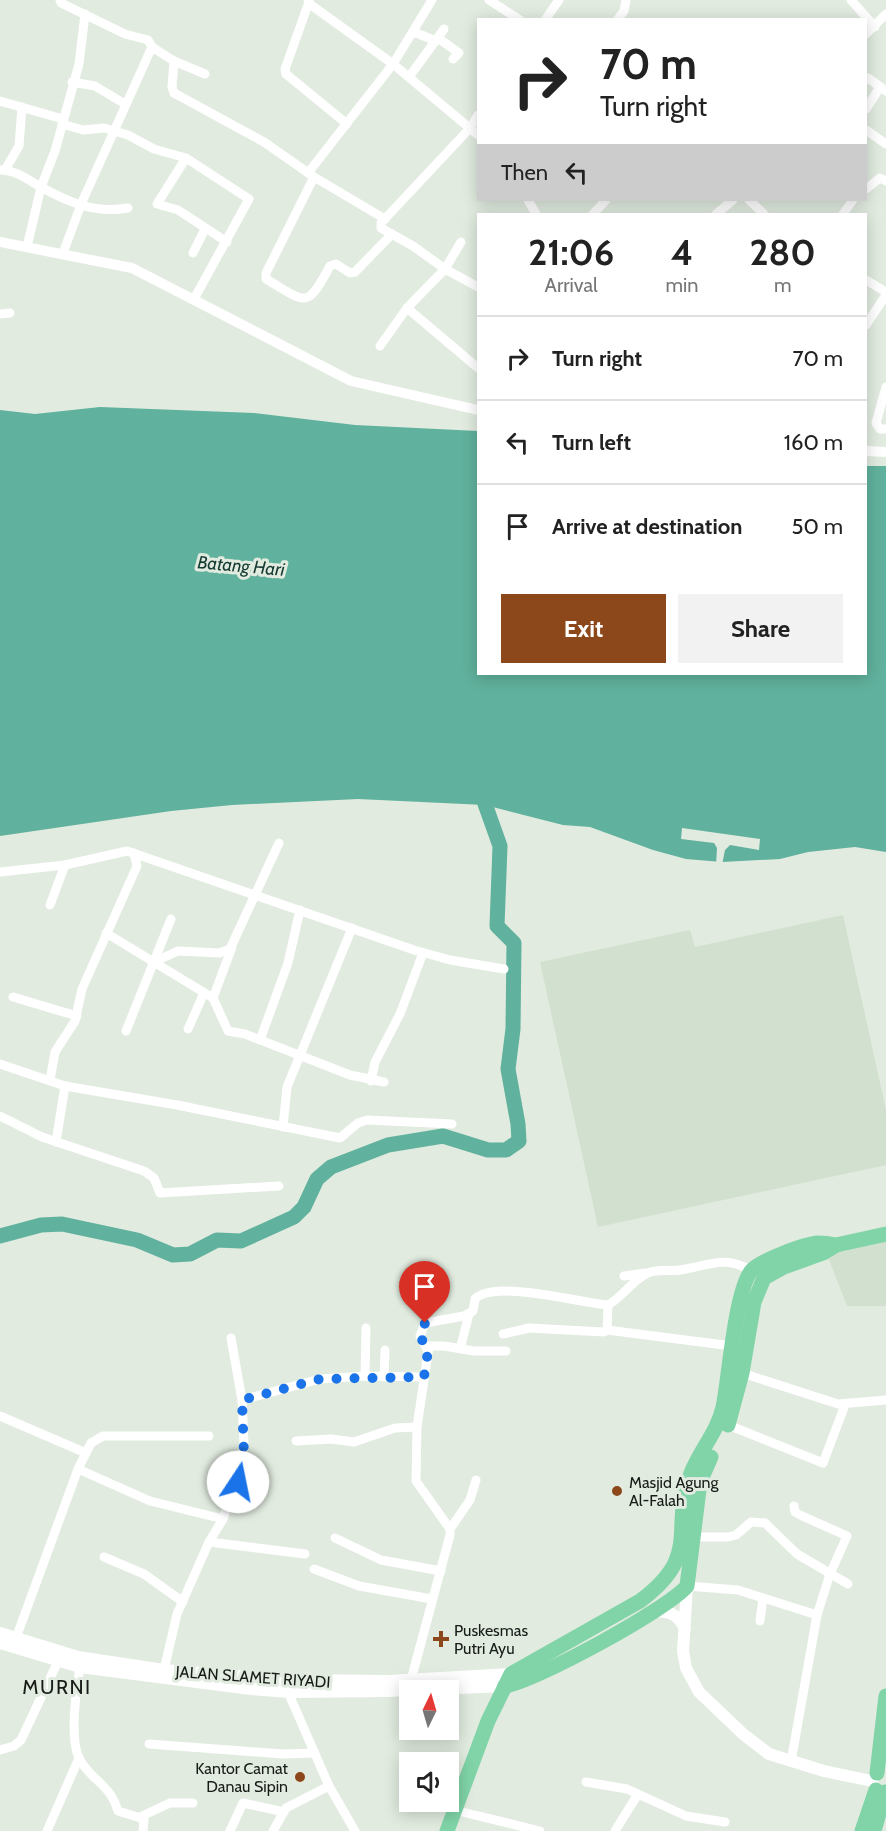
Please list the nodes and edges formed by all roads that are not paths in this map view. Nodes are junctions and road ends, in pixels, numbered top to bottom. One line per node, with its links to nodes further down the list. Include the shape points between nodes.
1 (60, 0): 8 (street)
2 (432, 0): 16 (street)
3 (489, 0): 10 (street)
4 (559, 0): 11 (street)
5 (626, 0): 12 (street)
6 (851, 0): 13 (street)
7 (309, 1): 22 (street); 34 (street, via 286,74)
8 (85, 14): 19 (street, via 125,34 148,40); 26 (street, via 79,64)
9 (886, 14): 15 (street)
10 (517, 18)
11 (546, 18)
12 (620, 18)
13 (866, 18)
14 (867, 19): 15 (street)
15 (874, 27): 17 (street)
16 (414, 32): 18 (street); 22 (street)
17 (867, 33)
18 (439, 36): 20 (street, via 458,51); 24 (street)
19 (152, 47): 21 (street); 29 (street)
20 (453, 59)
21 (174, 61): 23 (street); 42 (street, via 174,93 264,142)
22 (393, 64): 24 (street); 34 (street)
23 (204, 74)
24 (409, 77): 35 (street)
25 (867, 80): 27 (street)
26 (72, 82): 29 (street, via 95,86); 33 (street)
27 (883, 89): 31 (street)
28 (0, 101): 30 (street)
29 (125, 105): 36 (street)
30 (22, 107): 33 (street); 41 (street, via 19,146)
31 (867, 108)
32 (477, 117): 35 (street)
33 (62, 122): 36 (street, via 83,130 99,127); 44 (street)
34 (346, 124): 42 (street)
35 (471, 127): 38 (street); 54 (street)
36 (114, 131): 40 (street, via 153,149); 49 (street)
37 (867, 131): 39 (street)
38 (477, 134)
39 (886, 144)
40 (186, 158): 55 (street, via 157,204 178,210); 58 (street, via 249,199)
41 (2, 170): 44 (street)
42 (311, 175): 54 (street); 56 (street, via 266,279 299,298 309,298 330,266 336,264 355,272)
43 (886, 181): 45 (street, via 880,178)
44 (41, 187): 49 (street); 60 (street)
45 (867, 188)
46 (603, 201): 51 (street)
47 (732, 201): 52 (street)
48 (750, 201): 53 (street)
49 (80, 207): 50 (street); 61 (street)
50 (128, 208)
51 (594, 213)
52 (717, 213)
53 (763, 213)
54 (384, 219): 56 (street, via 381,228)
55 (205, 229): 58 (street); 62 (street)
56 (392, 234): 63 (street)
57 (0, 242): 60 (street)
58 (227, 242): 67 (street)
59 (461, 242): 63 (street)
60 (27, 247): 61 (street)
61 (63, 253): 67 (street, via 132,268)
62 (193, 253)
63 (445, 269): 65 (street); 68 (street)
64 (867, 281): 66 (street)
65 (477, 286)
66 (886, 293): 69 (street)
67 (194, 299): 73 (street, via 351,381)
68 (407, 308): 70 (street); 71 (street)
69 (867, 323)
70 (380, 346)
71 (477, 368)
72 (886, 387): 74 (street, via 876,423 880,429)
73 (477, 407)
74 (886, 429)
75 (867, 451): 76 (street)
76 (886, 452)
77 (279, 843): 81 (street)
78 (134, 853): 79 (street, via 120,850); 81 (street); 86 (street, via 137,866)
79 (64, 865): 80 (street); 82 (street)
80 (0, 872)
81 (256, 895): 83 (street); 87 (street)
82 (50, 906)
83 (300, 910): 85 (street); 96 (street, via 288,963)
84 (171, 919): 89 (street)
85 (352, 928): 88 (street); 97 (street)
86 (106, 933): 89 (street); 93 (street, via 82,989)
87 (233, 946): 89 (street, via 222,953 178,951); 91 (street)
88 (423, 953): 90 (street); 100 (street, via 400,1014 375,1062)
89 (154, 960): 91 (street); 95 (street)
90 (504, 969)
91 (209, 996): 94 (street); 96 (street, via 228,1031)
92 (13, 997): 93 (street)
93 (76, 1016): 99 (street, via 55,1052)
94 (188, 1029)
95 (126, 1031)
96 (260, 1040): 97 (street)
97 (300, 1055): 100 (street); 105 (street, via 287,1087)
98 (0, 1064): 99 (street)
99 (50, 1080): 102 (street)
100 (371, 1081): 101 (street)
101 (384, 1083)
102 (65, 1086): 105 (street); 106 (street)
103 (0, 1116): 106 (street)
104 (452, 1124): 105 (street, via 367,1120 340,1138)
105 (283, 1127)
106 (56, 1142): 107 (street, via 144,1171 154,1178 160,1193)
107 (279, 1186)
108 (886, 1234): 110 (highway, via 837,1245)
109 (648, 1272): 110 (street, via 678,1271 715,1261); 111 (street); 112 (street)
110 (758, 1274): 118 (highway, via 744,1285); 123 (highway)
111 (624, 1275)
112 (608, 1305): 113 (street, via 501,1290 477,1296); 115 (street)
113 (469, 1314): 119 (street); 121 (street, via 425,1323 420,1336)
114 (366, 1328): 124 (street)
115 (607, 1330): 116 (street, via 529,1328); 118 (street)
116 (503, 1334)
117 (231, 1338): 127 (street)
118 (732, 1346): 141 (highway, via 723,1411 687,1486)
119 (460, 1349): 121 (street, via 432,1345); 122 (street)
120 (385, 1350): 125 (street)
121 (428, 1351): 126 (street)
122 (506, 1351)
123 (742, 1373): 129 (street); 131 (highway)
124 (365, 1376): 125 (street); 127 (street, via 320,1379)
125 (384, 1377): 126 (street)
126 (424, 1377): 132 (street)
127 (242, 1400): 139 (street, via 242,1466)
128 (886, 1401): 129 (street)
129 (845, 1406): 131 (street, via 823,1462)
130 (0, 1416): 135 (street)
131 (728, 1425): 141 (highway, via 702,1476)
132 (417, 1427): 134 (street, via 395,1428 354,1442); 140 (street, via 417,1484)
133 (209, 1436): 135 (street, via 103,1436 91,1443)
134 (296, 1441)
135 (86, 1454): 136 (street)
136 (78, 1469): 139 (street, via 150,1501); 160 (street)
137 (476, 1480): 140 (street, via 470,1500)
138 (794, 1506): 149 (street, via 795,1512 810,1520 847,1534)
139 (223, 1519): 143 (street)
140 (450, 1529): 148 (street)
141 (687, 1537): 146 (highway); 149 (street, via 728,1537 751,1522 765,1523 797,1554)
142 (335, 1538): 148 (street, via 381,1560)
143 (209, 1542): 144 (street); 154 (street)
144 (305, 1554)
145 (104, 1557): 154 (street, via 144,1574)
146 (684, 1559): 151 (highway); 168 (highway, via 640,1601)
147 (314, 1569): 153 (street, via 359,1586)
148 (441, 1571): 153 (street)
149 (830, 1574): 150 (street); 156 (street)
150 (848, 1584)
151 (687, 1586): 152 (street, via 725,1587); 155 (highway); 158 (main road)
152 (763, 1598): 156 (street); 157 (street)
153 (432, 1599): 166 (street)
154 (183, 1602): 164 (street)
155 (654, 1612): 158 (main road, via 676,1616); 168 (highway, via 535,1676)
156 (817, 1615): 176 (street)
157 (760, 1621)
158 (685, 1631): 176 (main road, via 686,1668 699,1692 769,1754)
159 (0, 1633): 160 (main road, JALAN SLAMET RIYADI)
160 (16, 1638): 162 (main road, JALAN SLAMET RIYADI)
161 (0, 1643): 162 (main road, JALAN SLAMET RIYADI)
162 (60, 1658): 163 (main road, JALAN SLAMET RIYADI); 164 (main road, JALAN SLAMET RIYADI); 173 (street, via 21,1740)
163 (80, 1667): 165 (main road, JALAN SLAMET RIYADI); 175 (street, via 73,1704)
164 (164, 1670): 165 (main road, JALAN SLAMET RIYADI)
165 (204, 1678): 169 (main road, JALAN SLAMET RIYADI, via 340,1683); 170 (main road, JALAN SLAMET RIYADI)
166 (411, 1680)
167 (459, 1680): 168 (main road, JALAN SLAMET RIYADI)
168 (508, 1680): 170 (main road, JALAN SLAMET RIYADI); 181 (highway)
169 (399, 1681)
170 (288, 1692): 174 (street)
171 (886, 1696): 178 (highway)
172 (149, 1744): 174 (street)
173 (0, 1750)
174 (313, 1754): 179 (street)
175 (79, 1758): 187 (street, via 114,1797 118,1811); 188 (street)
176 (791, 1762): 178 (main road)
177 (586, 1782): 180 (street)
178 (880, 1783): 195 (highway); 196 (highway)
179 (328, 1786): 184 (street); 191 (street)
180 (638, 1794): 186 (street, via 686,1816); 194 (street)
181 (459, 1797)
182 (193, 1803): 187 (street, via 170,1803)
183 (459, 1811): 193 (street)
184 (284, 1812): 189 (street, via 243,1803); 190 (street)
185 (453, 1812): 192 (highway)
186 (725, 1822)
187 (145, 1825)
188 (47, 1831)
189 (230, 1831)
190 (273, 1831)
191 (355, 1831)
192 (447, 1831)
193 (540, 1831)
194 (615, 1831)
195 (862, 1831)
196 (874, 1831)

